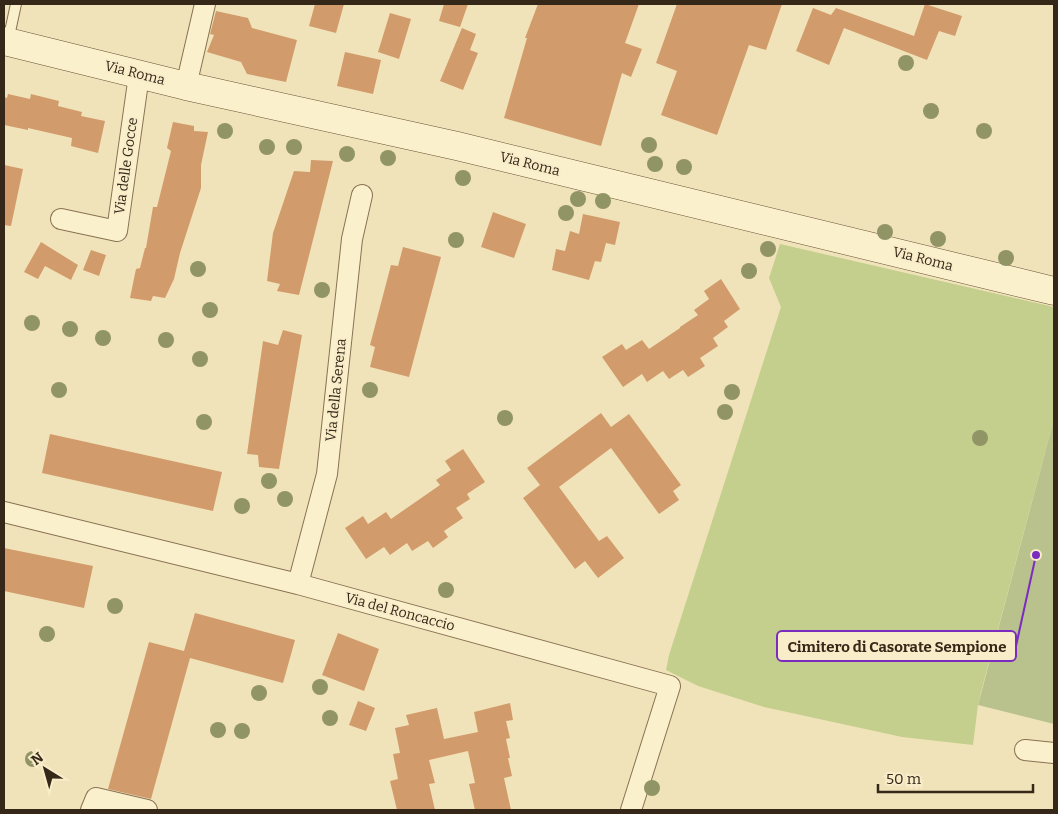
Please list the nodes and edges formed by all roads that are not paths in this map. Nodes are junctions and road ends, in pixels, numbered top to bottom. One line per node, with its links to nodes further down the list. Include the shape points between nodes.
1 (16, 4): 3 (lane)
2 (205, 4): 5 (street)
3 (6, 41): 4 (street, Via Roma)
4 (139, 75): 5 (street, Via Roma); 7 (street, Via delle Gocce, via 117,231)
5 (186, 86): 8 (street, Via Roma, via 466,148)
6 (362, 195): 10 (street, Via della Serena, via 352,239 327,474)
7 (61, 219)
8 (1054, 291)
9 (4, 512): 10 (street, Via del Roncaccio)
10 (298, 584): 15 (street, Via del Roncaccio, via 670,686)
11 (1025, 750): 12 (street)
12 (1054, 753)
13 (91, 810): 14 (street, via 96,798)
14 (147, 810)
15 (631, 810)

